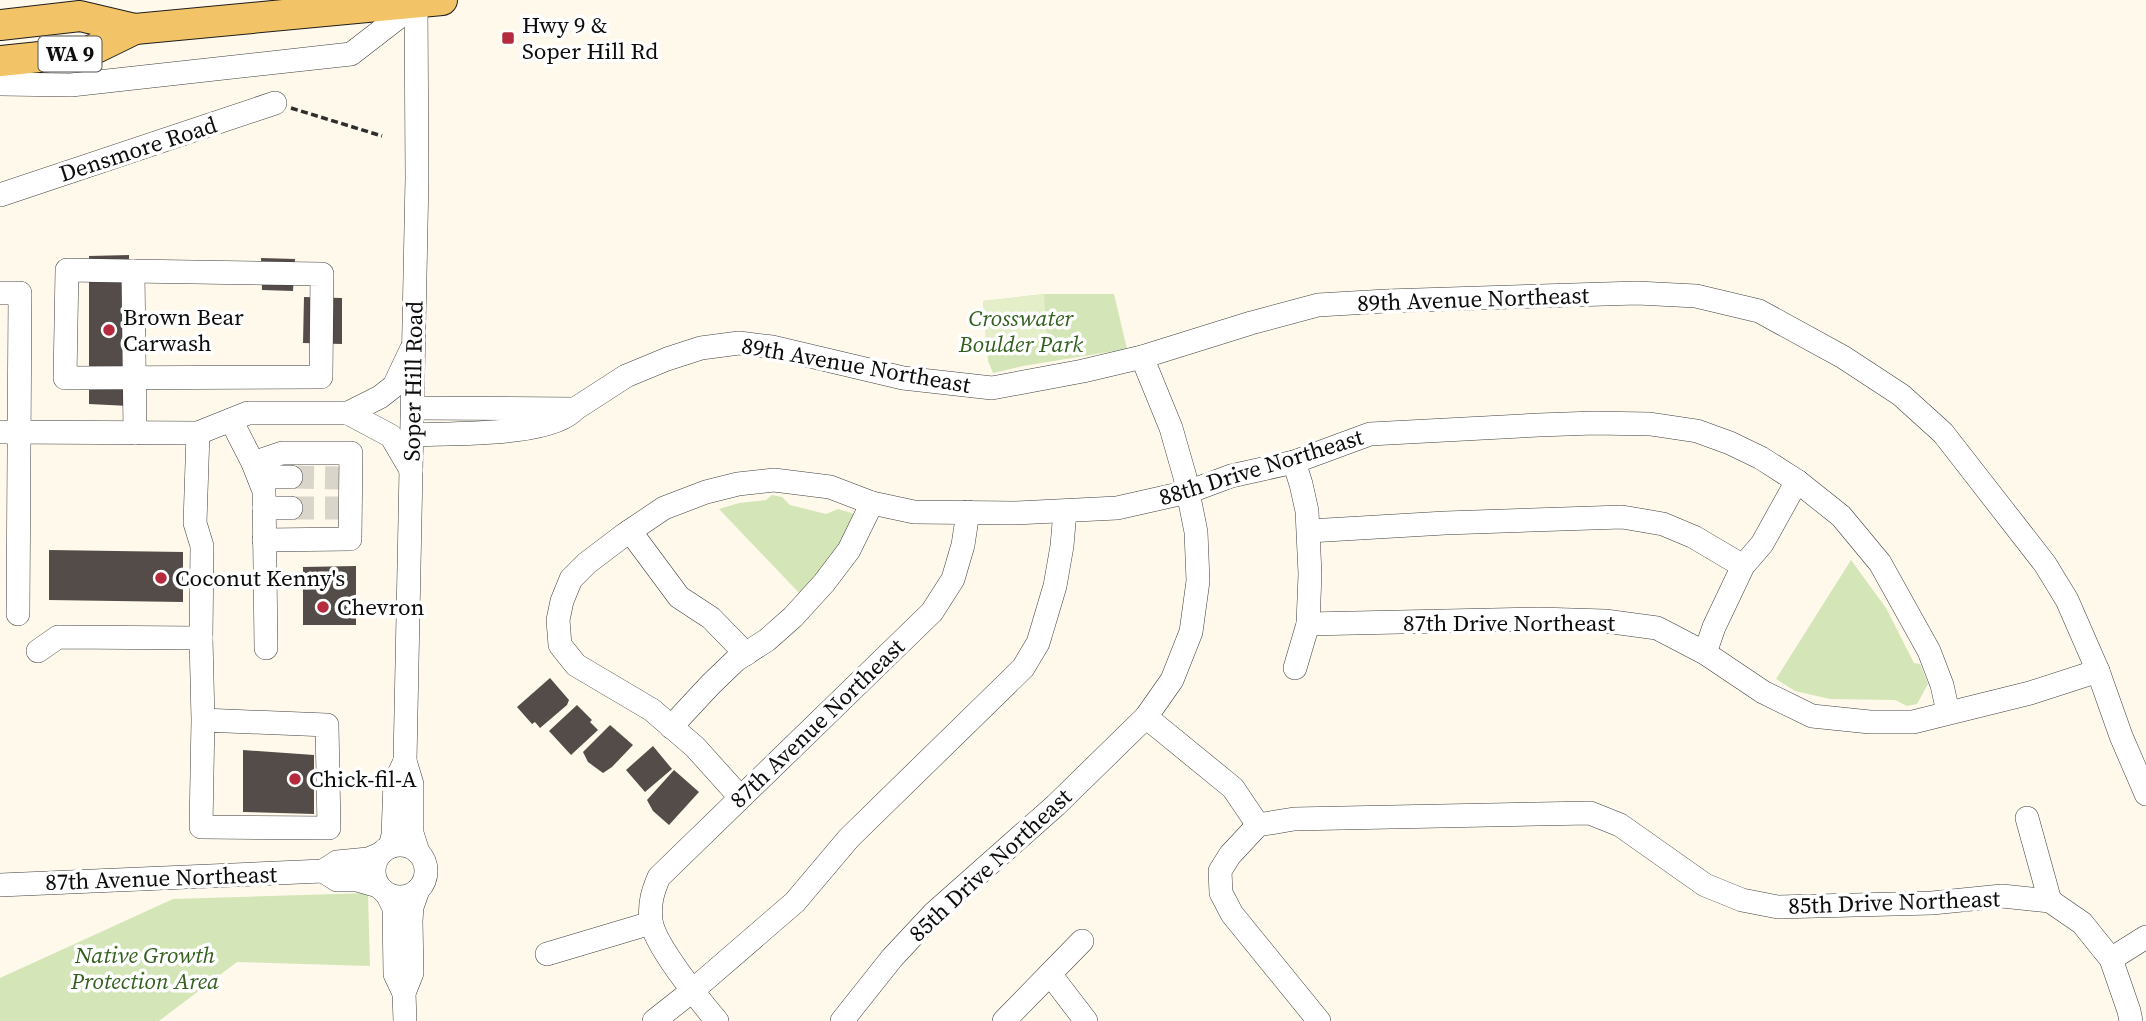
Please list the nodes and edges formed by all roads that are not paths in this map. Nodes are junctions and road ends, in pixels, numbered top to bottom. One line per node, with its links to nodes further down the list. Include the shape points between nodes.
1 (425, 1): 3 (main road, WA 9); 5 (street, via 351,54 71,85); 10 (street, Soper Hill Road)
2 (0, 25): 3 (main road, WA 9, via 80,16)
3 (135, 29): 4 (main road, WA 9, via 88,52)
4 (0, 61)
5 (0, 84)
6 (275, 103): 7 (street, Densmore Road)
7 (0, 195)
8 (133, 271): 12 (street); 12 (street, via 67,270 65,378); 12 (street, via 322,274 321,377)
9 (0, 293): 17 (street, via 20,293)
10 (414, 344): 13 (street, Soper Hill Road); 15 (street, via 394,386)
11 (1142, 357): 14 (street, 89th Avenue Northeast, via 992,387 903,378 739,342 701,348 656,363 626,376); 26 (street, 85th Drive Northeast, via 1171,428); 44 (street, 89th Avenue Northeast, via 1318,305 1637,293 1696,296 1759,311 1901,395 1942,433 2045,564 2067,600)
12 (134, 378): 18 (street)
13 (413, 408): 14 (street); 20 (street, Soper Hill Road)
14 (575, 409): 20 (street, 89th Avenue Northeast, via 543,426)
15 (348, 413): 16 (street, via 248,413); 23 (street, via 391,436)
16 (231, 420): 19 (street); 22 (street)
17 (10, 432): 18 (street); 36 (street)
18 (135, 433): 19 (street)
19 (198, 433): 38 (street, via 195,523 202,547)
20 (412, 435): 23 (street, Soper Hill Road)
21 (1294, 462): 25 (street, 88th Drive Northeast, via 1370,434 1650,425 1697,431 1730,443); 26 (street, 88th Drive Northeast, via 1230,476); 33 (street)
22 (256, 470): 24 (street); 28 (street, via 264,491); 34 (street, via 282,453 351,453 344,478 349,539)
23 (411, 470): 49 (street, Soper Hill Road)
24 (291, 477)
25 (1797, 481): 35 (street, via 1762,544); 45 (street, 88th Drive Northeast, via 1841,516 1880,563 1929,651)
26 (1188, 492): 30 (street, 88th Drive Northeast, via 1117,508); 46 (street, 85th Drive Northeast, via 1198,581 1191,632 1172,680)
27 (872, 503): 31 (street, 88th Drive Northeast, via 914,512); 32 (street, 88th Drive Northeast, via 830,487 774,480 738,484 664,508); 42 (street, via 849,550 824,583 785,625)
28 (264, 508): 29 (street); 34 (street)
29 (291, 508)
30 (1065, 511): 31 (street, 88th Drive Northeast); 67 (street, via 1055,586 1038,643 1023,668 849,838 796,902)
31 (968, 512): 51 (street, 87th Avenue Northeast, via 953,579 932,612)
32 (630, 531): 42 (street, via 679,597 711,618); 48 (street, 88th Drive Northeast, via 572,579 558,620 560,645 576,665 652,710)
33 (1309, 531): 35 (street, via 1622,517 1663,524); 37 (street)
34 (264, 540): 39 (street)
35 (1743, 566): 41 (street)
36 (18, 614)
37 (1308, 624): 41 (street, 87th Drive Northeast, via 1605,621 1657,628); 43 (street)
38 (201, 638): 40 (street, via 58,637); 47 (street)
39 (266, 648)
40 (38, 651)
41 (1705, 653): 45 (street, 87th Drive Northeast, via 1763,692 1812,716 1913,722)
42 (746, 654): 48 (street)
43 (1295, 668)
44 (2098, 671): 45 (street, 87th Drive Northeast); 50 (street, 89th Avenue Northeast)
45 (1948, 712)
46 (1146, 716): 53 (street, via 1233,788); 72 (street, 85th Drive Northeast, via 1056,805 934,912)
47 (203, 720): 47 (street, via 201,827 330,828 327,725)
48 (671, 727): 51 (street)
49 (405, 761): 54 (street, via 395,782 393,835); 55 (street, via 412,784 412,833)
50 (2146, 794)
51 (740, 797): 61 (street, 87th Avenue Northeast, via 659,877 651,898)
52 (2027, 818): 60 (street)
53 (1258, 825): 60 (street, 85th Drive Northeast, via 1294,819 1590,813 1620,825 1705,885 1742,900 1777,907 1932,903 2002,896); 75 (street, via 1220,871 1221,893 1232,914)
54 (385, 850): 55 (street, via 402,845); 56 (street, via 337,862); 58 (street, via 374,869 374,878)
55 (418, 852): 59 (street, via 426,866)
56 (323, 871): 57 (street, 87th Avenue Northeast); 58 (street, via 337,880 357,880)
57 (0, 885)
58 (383, 890): 59 (street, via 402,897); 68 (street, via 394,908 395,974)
59 (418, 890): 68 (street, via 412,907 412,973)
60 (2050, 901): 65 (street, 85th Drive Northeast, via 2081,923)
61 (651, 923): 64 (street); 67 (street)
62 (2146, 937): 65 (street)
63 (1082, 941): 66 (street)
64 (547, 954)
65 (2111, 959): 76 (street, 85th Drive Northeast)
66 (1050, 974): 73 (street); 74 (street)
67 (692, 991): 70 (street); 71 (street)
68 (404, 993): 69 (street)
69 (405, 1021)
70 (654, 1021)
71 (717, 1021)
72 (842, 1021)
73 (1004, 1021)
74 (1086, 1021)
75 (1319, 1021)
76 (2131, 1021)

